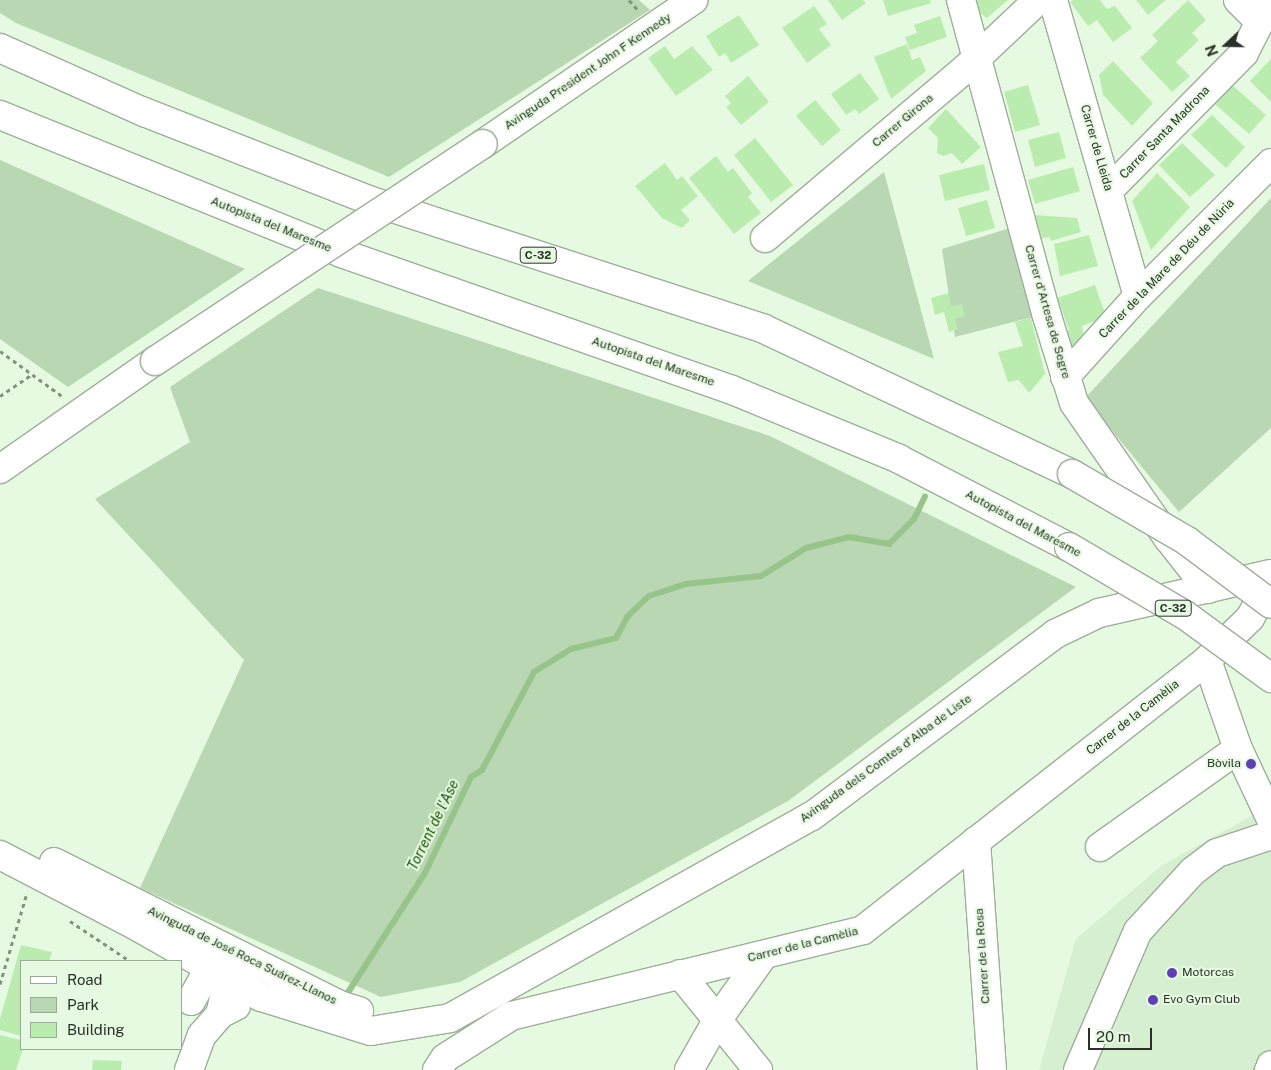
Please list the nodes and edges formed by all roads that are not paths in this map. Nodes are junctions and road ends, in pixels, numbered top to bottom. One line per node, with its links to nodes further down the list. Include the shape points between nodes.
1 (693, 0): 15 (main road, Avinguda President John F Kennedy, bridge, via 483,144 156,360)
2 (961, 0): 8 (main road, Carrer d'Artesa de Segre)
3 (1038, 0): 8 (main road, Carrer Girona)
4 (1053, 0): 11 (main road, Carrer de Lleida)
5 (1238, 0): 6 (main road)
6 (1266, 11): 11 (main road, Carrer Santa Madrona, via 1244,53)
7 (0, 48): 19 (main road, C-32, bridge, via 144,112 368,200 764,329 1072,474 1187,541)
8 (976, 58): 12 (main road, Carrer Girona); 14 (main road, Carrer d'Artesa de Segre)
9 (0, 116): 21 (main road, Autopista del Maresme / C-32, bridge, via 341,254 732,390 899,459 1069,547 1186,615)
10 (1271, 163): 13 (main road, Carrer de la Mare de Déu de Núria)
11 (1108, 191): 13 (main road, Carrer de Lleida)
12 (765, 238)
13 (1138, 296): 14 (main road, Carrer de la Mare de Déu de Núria)
14 (1065, 377): 18 (main road, Carrer d'Artesa de Segre, via 1074,403 1168,538)
15 (0, 469)
16 (1271, 574): 18 (main road, Avinguda dels Comtes d'Alba de Liste)
17 (1271, 580): 20 (main road, Carrer de la Camèlia, via 1250,618)
18 (1208, 589): 41 (main road, Avinguda dels Comtes d'Alba de Liste, via 1099,613 1055,634 812,816 458,1013)
19 (1271, 604)
20 (1207, 660): 22 (main road); 26 (main road, Carrer de la Camèlia)
21 (1271, 678)
22 (1238, 749): 23 (main road); 27 (main road)
23 (1271, 820)
24 (1271, 834): 48 (main road, via 1217,853 1193,871 1138,931)
25 (0, 836): 29 (main road, Avinguda de José Roca Suárez-Llanos)
26 (976, 841): 31 (main road, Carrer de la Camèlia, via 863,930); 47 (main road, Carrer de la Rosa)
27 (1100, 847)
28 (0, 855): 30 (main road, Avinguda de José Roca Suárez-Llanos)
29 (94, 882): 34 (main road, via 104,898 208,951); 38 (main road, Avinguda de José Roca Suárez-Llanos)
30 (140, 928): 32 (main road); 34 (main road, Avinguda de José Roca Suárez-Llanos)
31 (763, 956): 35 (main road, Carrer de la Camèlia); 40 (main road)
32 (178, 960)
33 (182, 967): 37 (main road, via 188,977)
34 (219, 973): 36 (main road, Avinguda de José Roca Suárez-Llanos); 37 (main road, via 203,979); 38 (main road, via 237,968 282,989); 39 (main road, via 226,989)
35 (680, 974): 40 (main road); 44 (main road, Carrer de la Camèlia, via 511,1016)
36 (261, 997): 39 (main road); 41 (main road, Avinguda de José Roca Suárez-Llanos, via 371,1031)
37 (191, 1002): 42 (main road)
38 (339, 1005): 41 (main road, Avinguda de José Roca Suárez-Llanos)
39 (220, 1014): 42 (main road, via 202,1035)
40 (718, 1019): 45 (main road); 46 (main road)
41 (408, 1026)
42 (189, 1064)
43 (1271, 1065): 49 (main road)
44 (448, 1066)
45 (689, 1070)
46 (758, 1070)
47 (992, 1070)
48 (1078, 1070)
49 (1269, 1070)

